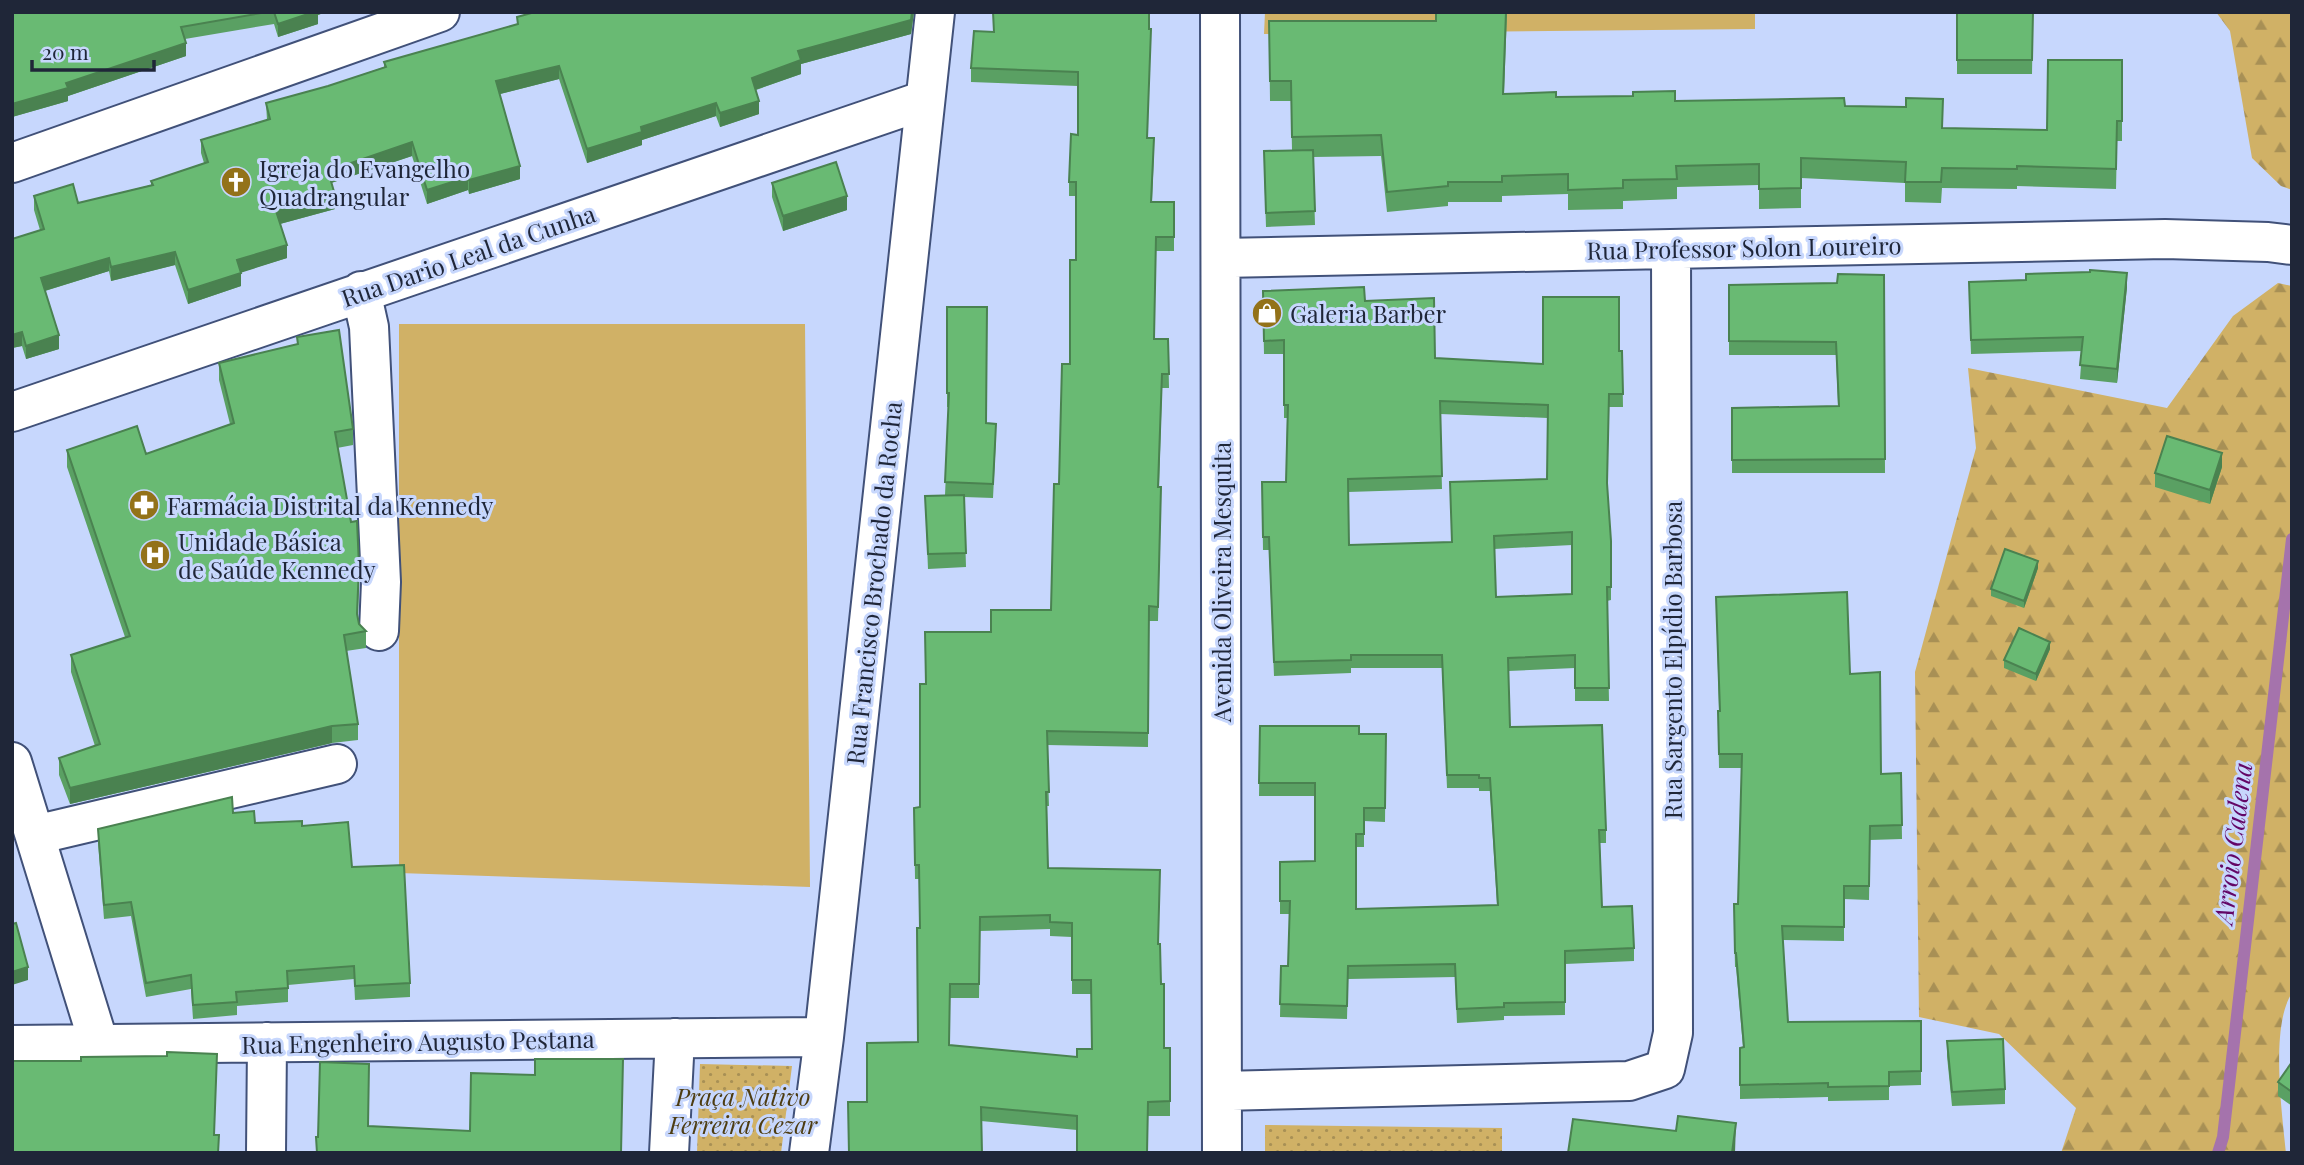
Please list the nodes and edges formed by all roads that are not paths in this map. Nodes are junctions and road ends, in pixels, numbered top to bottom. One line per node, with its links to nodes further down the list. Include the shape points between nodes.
1 (440, 12): 5 (street)
2 (935, 12): 4 (street, Rua Francisco Brochado da Rocha)
3 (1220, 12): 8 (street, Avenida Oliveira Mesquita)
4 (925, 100): 9 (street, Rua Dario Leal da Cunha); 15 (street, Rua Francisco Brochado da Rocha)
5 (12, 163)
6 (2280, 244): 7 (street, Rua Professor Solon Loureiro, via 2165,239)
7 (1671, 249): 8 (street, Rua Professor Solon Loureiro); 20 (street, Rua Sargento Elpídio Barbosa, via 1674,1033 1665,1069 1629,1080)
8 (1221, 257): 20 (street, Avenida Oliveira Mesquita)
9 (361, 291): 10 (street, Rua Dario Leal da Cunha); 11 (street, via 369,327 381,582)
10 (12, 412)
11 (379, 631)
12 (12, 762): 14 (street)
13 (337, 764): 14 (street)
14 (35, 835): 18 (street)
15 (824, 1037): 16 (street, Rua Engenheiro Augusto Pestana); 23 (street, Rua Francisco Brochado da Rocha)
16 (675, 1038): 17 (street, Rua Engenheiro Augusto Pestana); 22 (street)
17 (267, 1042): 18 (street, Rua Engenheiro Augusto Pestana); 21 (street)
18 (99, 1044): 19 (street, Rua Engenheiro Augusto Pestana)
19 (12, 1045)
20 (1222, 1091): 24 (street, Avenida Oliveira Mesquita)
21 (266, 1153)
22 (669, 1153)
23 (809, 1153)
24 (1222, 1153)

